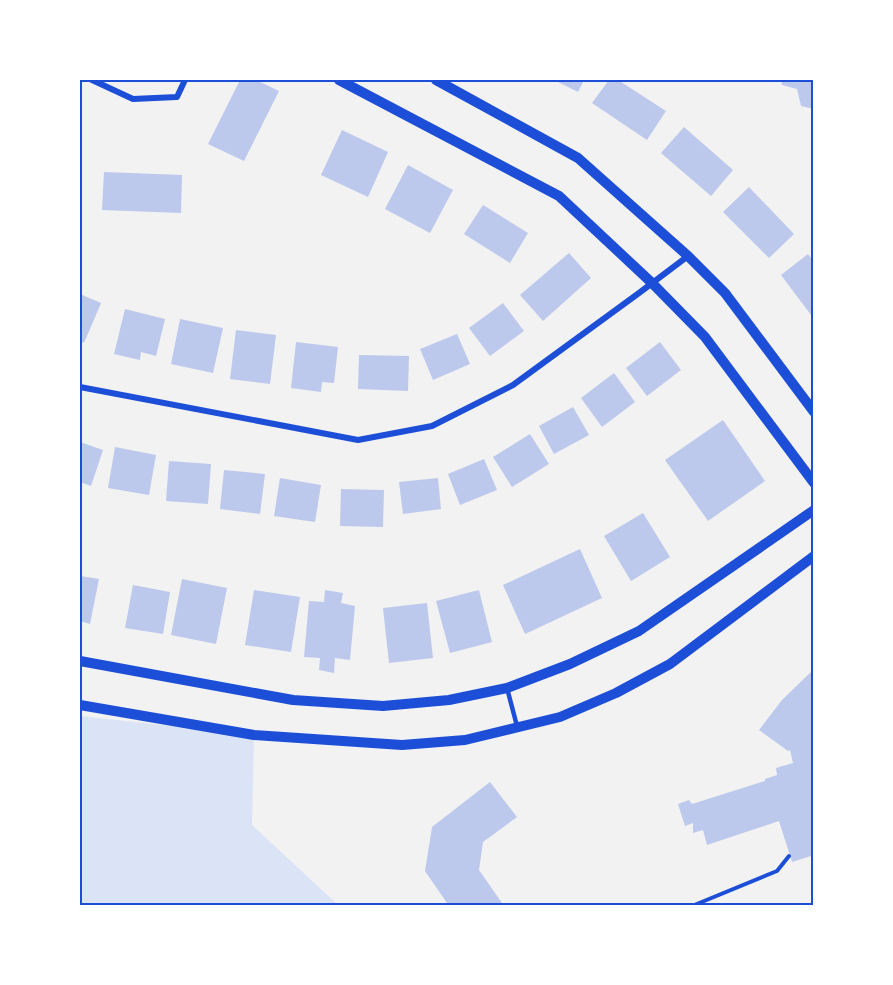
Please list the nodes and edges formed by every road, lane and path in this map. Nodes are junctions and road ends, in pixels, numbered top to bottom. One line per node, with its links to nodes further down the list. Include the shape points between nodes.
1 (92, 80): 2 (street, via 134,99 177,97)
2 (185, 80)
3 (339, 80): 6 (street, via 559,196)
4 (436, 80): 5 (street, via 578,158)
5 (688, 256): 6 (street); 8 (street, via 725,293)
6 (652, 283): 7 (street, via 513,385 432,426 358,440); 9 (street, via 705,337)
7 (80, 387)
8 (813, 411)
9 (813, 483)
10 (813, 510): 13 (street, via 639,631)
11 (813, 556): 15 (street, via 670,664 560,717)
12 (80, 661): 13 (street, via 303,701 383,706 449,700)
13 (507, 688): 15 (lane)
14 (80, 705): 15 (street, via 254,735 391,745 465,740)
15 (517, 728)
16 (789, 856): 17 (path, via 777,871)
17 (692, 906)

